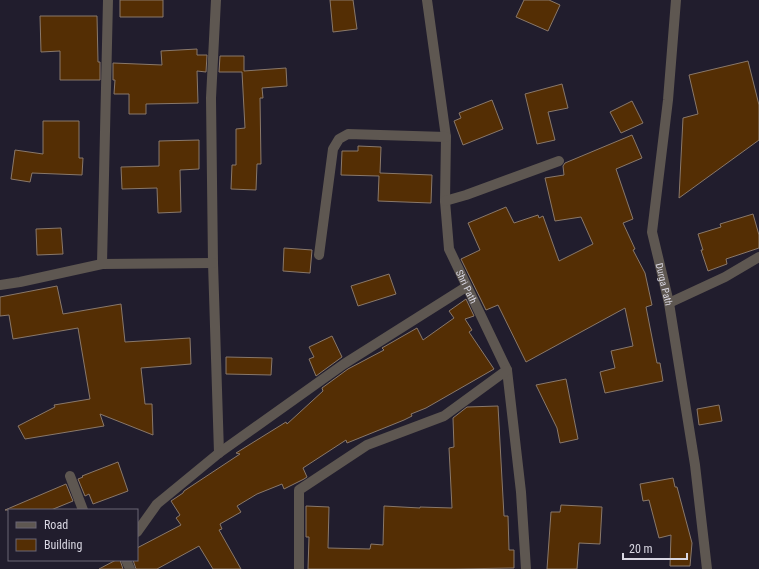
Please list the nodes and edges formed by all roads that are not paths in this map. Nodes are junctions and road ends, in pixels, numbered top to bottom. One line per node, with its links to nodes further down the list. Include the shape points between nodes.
1 (108, 0): 11 (street)
2 (216, 0): 10 (street, via 212,98)
3 (427, 0): 5 (street, Shri Path)
4 (676, 0): 14 (street, Durga Path, via 668,100 652,232)
5 (446, 137): 7 (street, Shri Path); 8 (street, via 348,134 339,139 333,149)
6 (559, 161): 7 (street)
7 (445, 201): 13 (street, Shri Path, via 449,249)
8 (319, 255)
9 (759, 256): 14 (street, via 725,277)
10 (213, 263): 11 (street); 16 (street)
11 (102, 264): 12 (street)
12 (0, 285)
13 (466, 287): 15 (street, Shri Path); 16 (street, via 344,364)
14 (669, 303): 22 (street, Durga Path, via 695,465)
15 (507, 370): 20 (street, via 444,416 367,445 299,490); 21 (street, Shri Path, via 521,492)
16 (219, 453): 19 (street, via 157,504)
17 (70, 476): 18 (street)
18 (83, 509)
19 (138, 531)
20 (299, 569)
21 (526, 569)
22 (707, 569)

